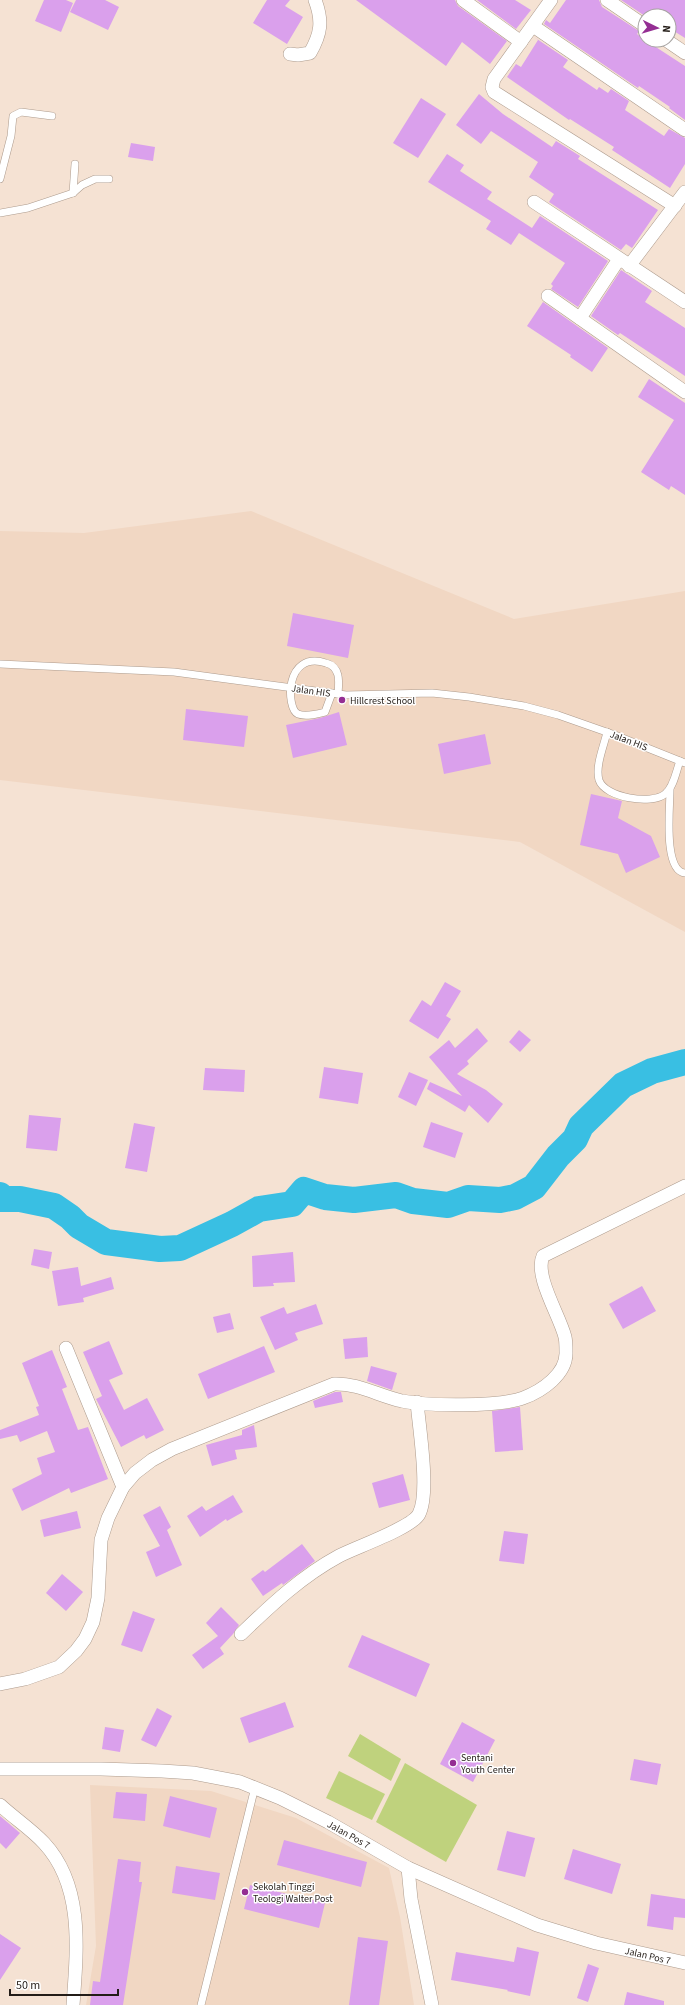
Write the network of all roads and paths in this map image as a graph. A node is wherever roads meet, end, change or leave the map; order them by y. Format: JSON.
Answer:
{"nodes":[{"id":1,"x":315,"y":0,"type":"edge"},
{"id":2,"x":463,"y":0,"type":"edge"},
{"id":3,"x":551,"y":0,"type":"edge"},
{"id":4,"x":607,"y":0,"type":"edge"},
{"id":5,"x":637,"y":21,"type":"edge"},
{"id":6,"x":533,"y":26,"type":"junction"},
{"id":7,"x":521,"y":42,"type":"junction"},
{"id":8,"x":290,"y":54,"type":"dead end"},
{"id":9,"x":52,"y":116,"type":"dead end"},
{"id":10,"x":685,"y":130,"type":"edge"},
{"id":11,"x":75,"y":164,"type":"dead end"},
{"id":12,"x":0,"y":179,"type":"edge"},
{"id":13,"x":109,"y":180,"type":"dead end"},
{"id":14,"x":685,"y":192,"type":"edge"},
{"id":15,"x":73,"y":193,"type":"junction"},
{"id":16,"x":534,"y":202,"type":"dead end"},
{"id":17,"x":675,"y":206,"type":"junction"},
{"id":18,"x":0,"y":212,"type":"edge"},
{"id":19,"x":624,"y":263,"type":"junction"},
{"id":20,"x":548,"y":296,"type":"dead end"},
{"id":21,"x":685,"y":302,"type":"edge"},
{"id":22,"x":580,"y":318,"type":"junction"},
{"id":23,"x":685,"y":392,"type":"edge"},
{"id":24,"x":0,"y":664,"type":"edge"},
{"id":25,"x":290,"y":687,"type":"junction"},
{"id":26,"x":335,"y":694,"type":"junction"},
{"id":27,"x":607,"y":732,"type":"junction"},
{"id":28,"x":682,"y":762,"type":"edge"},
{"id":29,"x":670,"y":790,"type":"junction"},
{"id":30,"x":685,"y":873,"type":"edge"},
{"id":31,"x":685,"y":1186,"type":"edge"},
{"id":32,"x":66,"y":1348,"type":"dead end"},
{"id":33,"x":417,"y":1402,"type":"junction"},
{"id":34,"x":123,"y":1487,"type":"junction"},
{"id":35,"x":241,"y":1634,"type":"dead end"},
{"id":36,"x":0,"y":1684,"type":"edge"},
{"id":37,"x":0,"y":1769,"type":"edge"},
{"id":38,"x":255,"y":1787,"type":"junction"},
{"id":39,"x":0,"y":1805,"type":"edge"},
{"id":40,"x":408,"y":1868,"type":"junction"},
{"id":41,"x":685,"y":1963,"type":"edge"},
{"id":42,"x":73,"y":2005,"type":"edge"},
{"id":43,"x":201,"y":2005,"type":"edge"},
{"id":44,"x":432,"y":2005,"type":"edge"}],
"edges":[{"from":1,"to":8,"type":"street"},
{"from":2,"to":7,"type":"street"},
{"from":3,"to":6,"type":"street"},
{"from":4,"to":5,"type":"street"},
{"from":6,"to":7,"type":"street"},
{"from":6,"to":10,"type":"street"},
{"from":7,"to":17,"type":"street"},
{"from":9,"to":12,"type":"lane"},
{"from":11,"to":15,"type":"lane"},
{"from":13,"to":15,"type":"lane"},
{"from":14,"to":17,"type":"street"},
{"from":15,"to":18,"type":"lane"},
{"from":16,"to":19,"type":"street"},
{"from":17,"to":19,"type":"street"},
{"from":19,"to":21,"type":"street"},
{"from":19,"to":22,"type":"street"},
{"from":20,"to":22,"type":"street"},
{"from":22,"to":23,"type":"street"},
{"from":24,"to":25,"type":"lane","name":"Jalan HIS"},
{"from":25,"to":26,"type":"lane","name":"Jalan HIS"},
{"from":25,"to":26,"type":"lane"},
{"from":25,"to":26,"type":"lane"},
{"from":26,"to":27,"type":"lane","name":"Jalan HIS"},
{"from":27,"to":28,"type":"lane","name":"Jalan HIS"},
{"from":27,"to":29,"type":"lane"},
{"from":28,"to":29,"type":"lane"},
{"from":29,"to":30,"type":"lane"},
{"from":31,"to":33,"type":"street"},
{"from":32,"to":34,"type":"street"},
{"from":33,"to":34,"type":"street"},
{"from":33,"to":35,"type":"street"},
{"from":34,"to":36,"type":"street"},
{"from":37,"to":38,"type":"street","name":"Jalan Pos 7"},
{"from":38,"to":40,"type":"street","name":"Jalan Pos 7"},
{"from":38,"to":43,"type":"lane"},
{"from":39,"to":42,"type":"street"},
{"from":40,"to":41,"type":"street","name":"Jalan Pos 7"},
{"from":40,"to":44,"type":"street"}]}
